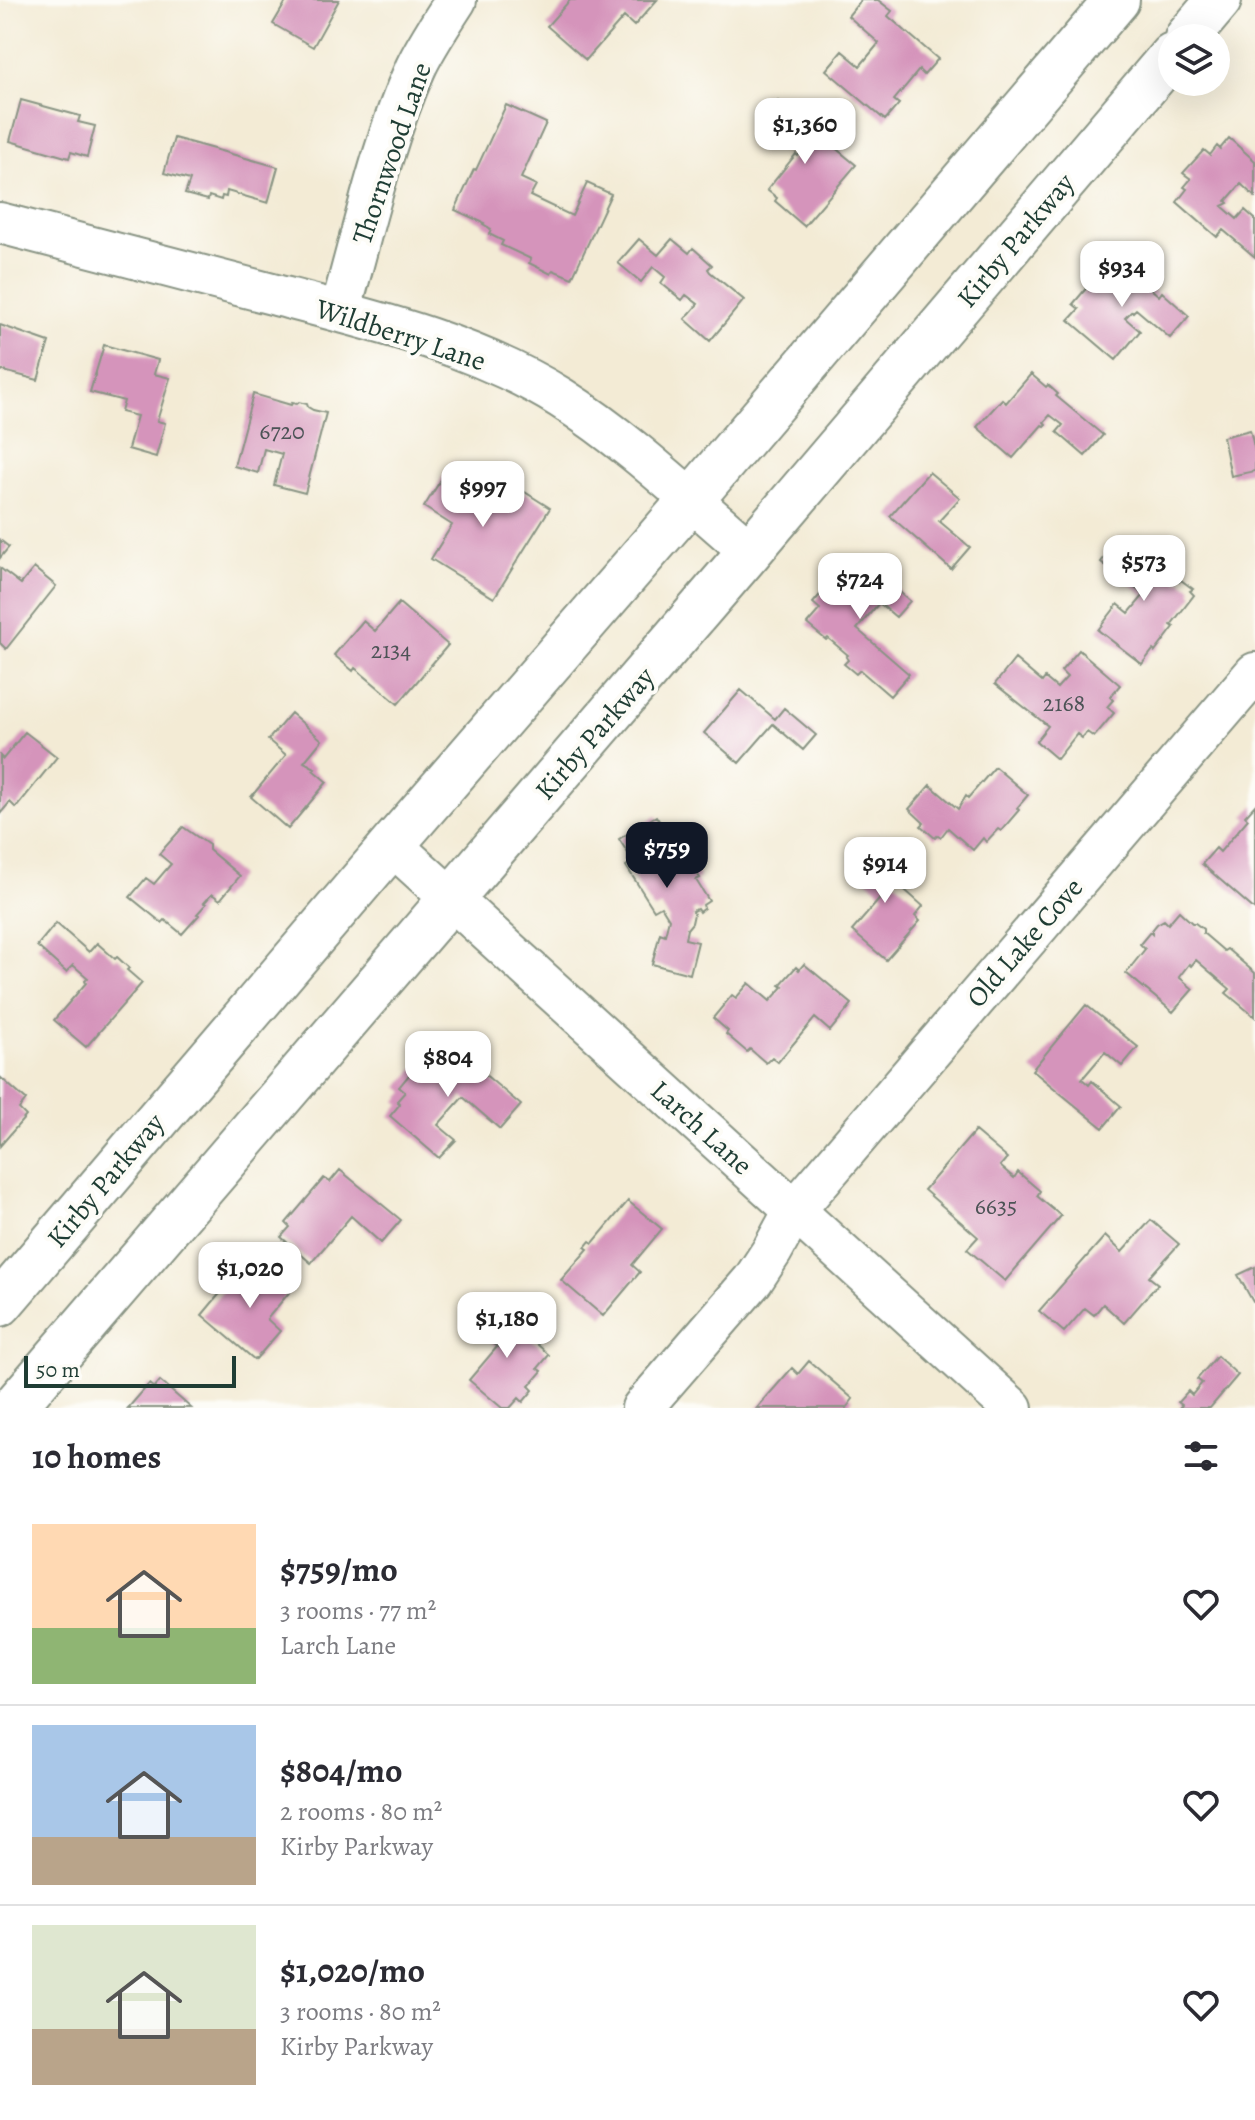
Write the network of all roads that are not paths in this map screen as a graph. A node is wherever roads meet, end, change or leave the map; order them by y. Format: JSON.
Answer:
{"nodes":[{"id":1,"x":456,"y":0,"type":"edge"},
{"id":2,"x":1117,"y":0,"type":"edge"},
{"id":3,"x":1219,"y":0,"type":"edge"},
{"id":4,"x":1199,"y":24,"type":"edge"},
{"id":5,"x":1158,"y":71,"type":"edge"},
{"id":6,"x":0,"y":223,"type":"edge"},
{"id":7,"x":340,"y":312,"type":"junction"},
{"id":8,"x":691,"y":500,"type":"junction"},
{"id":9,"x":750,"y":551,"type":"junction"},
{"id":10,"x":1255,"y":673,"type":"edge"},
{"id":11,"x":392,"y":845,"type":"junction"},
{"id":12,"x":452,"y":899,"type":"junction"},
{"id":13,"x":794,"y":1211,"type":"junction"},
{"id":14,"x":0,"y":1304,"type":"edge"},
{"id":15,"x":13,"y":1408,"type":"edge"},
{"id":16,"x":642,"y":1408,"type":"edge"},
{"id":17,"x":1012,"y":1408,"type":"edge"}],
"edges":[{"from":1,"to":7,"type":"street","name":"Thornwood Lane"},
{"from":2,"to":8,"type":"main road","name":"Kirby Parkway"},
{"from":3,"to":4,"type":"main road"},
{"from":5,"to":9,"type":"main road","name":"Kirby Parkway"},
{"from":6,"to":7,"type":"street","name":"Wildberry Lane"},
{"from":7,"to":8,"type":"street","name":"Wildberry Lane"},
{"from":8,"to":9,"type":"street","name":"Wildberry Lane"},
{"from":8,"to":11,"type":"main road","name":"Kirby Parkway"},
{"from":9,"to":12,"type":"main road","name":"Kirby Parkway"},
{"from":10,"to":13,"type":"street","name":"Old Lake Cove"},
{"from":11,"to":12,"type":"street","name":"Larch Lane"},
{"from":11,"to":14,"type":"main road","name":"Kirby Parkway"},
{"from":12,"to":13,"type":"street","name":"Larch Lane"},
{"from":12,"to":15,"type":"main road","name":"Kirby Parkway"},
{"from":13,"to":16,"type":"street","name":"Old Lake Cove"},
{"from":13,"to":17,"type":"street","name":"Larch Lane"}]}
